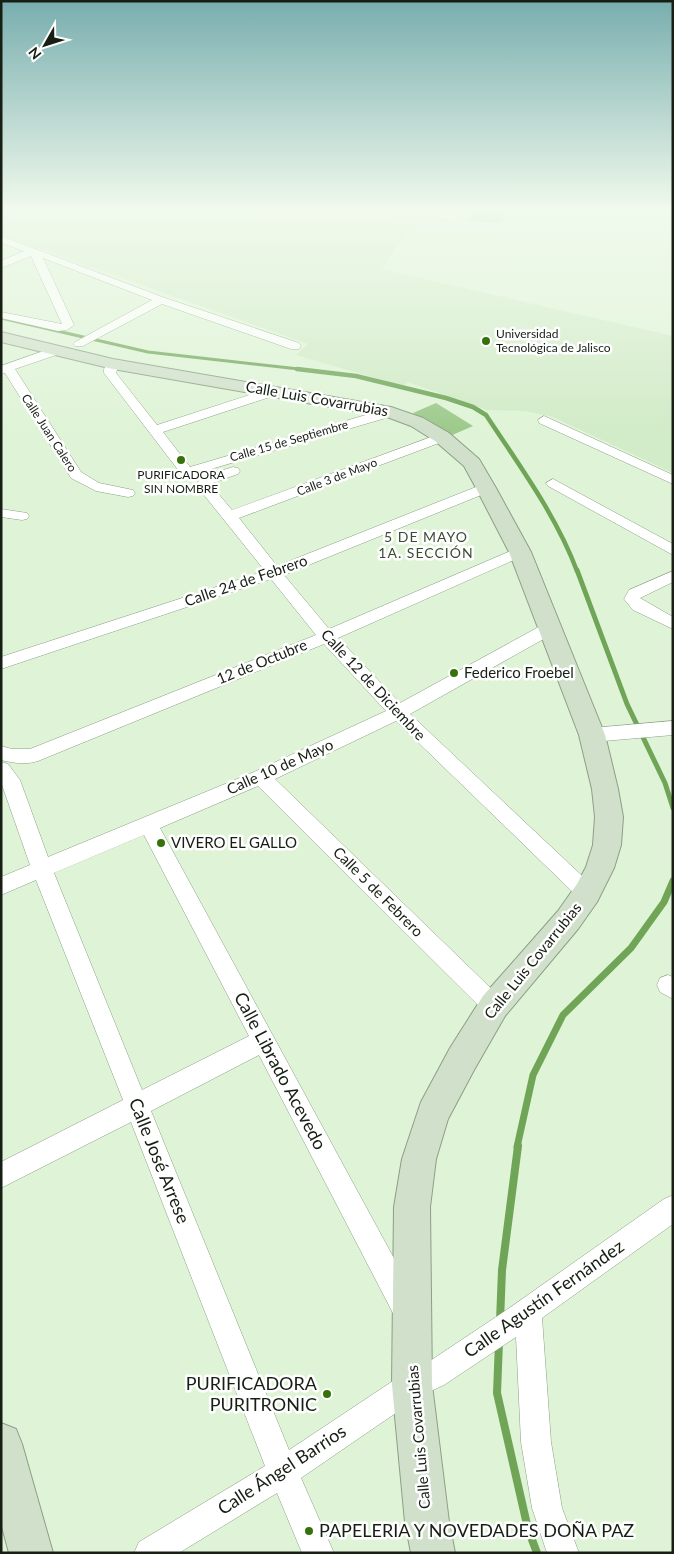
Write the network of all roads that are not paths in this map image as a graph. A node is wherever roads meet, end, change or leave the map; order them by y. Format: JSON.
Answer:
{"nodes":[{"id":1,"x":49,"y":284,"type":"edge"},
{"id":2,"x":118,"y":284,"type":"edge"},
{"id":3,"x":161,"y":300,"type":"junction"},
{"id":4,"x":1,"y":315,"type":"edge"},
{"id":5,"x":67,"y":327,"type":"joint"},
{"id":6,"x":1,"y":328,"type":"edge"},
{"id":7,"x":97,"y":334,"type":"joint"},
{"id":8,"x":1,"y":337,"type":"edge"},
{"id":9,"x":82,"y":342,"type":"junction"},
{"id":10,"x":295,"y":346,"type":"dead end"},
{"id":11,"x":55,"y":351,"type":"junction"},
{"id":12,"x":113,"y":364,"type":"junction"},
{"id":13,"x":5,"y":370,"type":"edge"},
{"id":14,"x":275,"y":391,"type":"junction"},
{"id":15,"x":391,"y":412,"type":"junction"},
{"id":16,"x":544,"y":420,"type":"dead end"},
{"id":17,"x":156,"y":430,"type":"junction"},
{"id":18,"x":442,"y":437,"type":"junction"},
{"id":19,"x":233,"y":471,"type":"dead end"},
{"id":20,"x":187,"y":472,"type":"joint"},
{"id":21,"x":673,"y":480,"type":"edge"},
{"id":22,"x":553,"y":483,"type":"dead end"},
{"id":23,"x":486,"y":488,"type":"junction"},
{"id":24,"x":128,"y":493,"type":"dead end"},
{"id":25,"x":1,"y":513,"type":"edge"},
{"id":26,"x":22,"y":516,"type":"dead end"},
{"id":27,"x":231,"y":516,"type":"junction"},
{"id":28,"x":673,"y":550,"type":"edge"},
{"id":29,"x":520,"y":552,"type":"junction"},
{"id":30,"x":276,"y":573,"type":"junction"},
{"id":31,"x":673,"y":576,"type":"edge"},
{"id":32,"x":673,"y":624,"type":"edge"},
{"id":33,"x":550,"y":628,"type":"junction"},
{"id":34,"x":326,"y":636,"type":"junction"},
{"id":35,"x":1,"y":663,"type":"edge"},
{"id":36,"x":397,"y":713,"type":"junction"},
{"id":37,"x":667,"y":728,"type":"edge"},
{"id":38,"x":602,"y":734,"type":"junction"},
{"id":39,"x":1,"y":753,"type":"edge"},
{"id":40,"x":31,"y":756,"type":"junction"},
{"id":41,"x":6,"y":774,"type":"edge"},
{"id":42,"x":261,"y":777,"type":"junction"},
{"id":43,"x":148,"y":824,"type":"junction"},
{"id":44,"x":42,"y":869,"type":"junction"},
{"id":45,"x":1,"y":886,"type":"edge"},
{"id":46,"x":587,"y":893,"type":"junction"},
{"id":47,"x":494,"y":1006,"type":"junction"},
{"id":48,"x":264,"y":1040,"type":"junction"},
{"id":49,"x":137,"y":1107,"type":"junction"},
{"id":50,"x":1,"y":1176,"type":"edge"},
{"id":51,"x":670,"y":1216,"type":"edge"},
{"id":52,"x":521,"y":1316,"type":"junction"},
{"id":53,"x":412,"y":1319,"type":"junction"},
{"id":54,"x":423,"y":1380,"type":"junction"},
{"id":55,"x":1,"y":1444,"type":"edge"},
{"id":56,"x":282,"y":1472,"type":"junction"},
{"id":57,"x":32,"y":1553,"type":"edge"},
{"id":58,"x":150,"y":1553,"type":"edge"},
{"id":59,"x":318,"y":1553,"type":"edge"},
{"id":60,"x":433,"y":1553,"type":"edge"},
{"id":61,"x":563,"y":1553,"type":"edge"}],
"edges":[{"from":1,"to":5,"type":"street"},
{"from":2,"to":3,"type":"street"},
{"from":3,"to":7,"type":"street"},
{"from":3,"to":10,"type":"street"},
{"from":4,"to":5,"type":"street"},
{"from":6,"to":9,"type":"street","name":"Calle Luis Covarrubias"},
{"from":7,"to":9,"type":"street"},
{"from":8,"to":11,"type":"street","name":"Calle Luis Covarrubias"},
{"from":9,"to":12,"type":"street","name":"Calle Luis Covarrubias"},
{"from":11,"to":12,"type":"street","name":"Calle Luis Covarrubias"},
{"from":11,"to":13,"type":"street"},
{"from":12,"to":14,"type":"street","name":"Calle Luis Covarrubias"},
{"from":12,"to":17,"type":"street"},
{"from":13,"to":24,"type":"street","name":"Calle Juan Calero"},
{"from":14,"to":15,"type":"street","name":"Calle Luis Covarrubias"},
{"from":14,"to":17,"type":"street"},
{"from":15,"to":18,"type":"street","name":"Calle Luis Covarrubias"},
{"from":15,"to":20,"type":"street","name":"Calle 15 de Septiembre"},
{"from":16,"to":21,"type":"street"},
{"from":17,"to":20,"type":"street"},
{"from":18,"to":23,"type":"street","name":"Calle Luis Covarrubias"},
{"from":18,"to":27,"type":"street","name":"Calle 3 de Mayo"},
{"from":19,"to":27,"type":"street","name":"Calle 12 de Diciembre"},
{"from":22,"to":28,"type":"street"},
{"from":23,"to":29,"type":"street","name":"Calle Luis Covarrubias"},
{"from":23,"to":30,"type":"street","name":"Calle 24 de Febrero"},
{"from":25,"to":26,"type":"street"},
{"from":27,"to":30,"type":"street","name":"Calle 12 de Diciembre"},
{"from":29,"to":33,"type":"street","name":"Calle Luis Covarrubias"},
{"from":29,"to":34,"type":"street","name":"12 de Octubre"},
{"from":30,"to":34,"type":"street","name":"Calle 12 de Diciembre"},
{"from":30,"to":35,"type":"street","name":"Calle 24 de Febrero"},
{"from":31,"to":32,"type":"street"},
{"from":33,"to":36,"type":"street","name":"Calle 10 de Mayo"},
{"from":33,"to":38,"type":"street","name":"Calle Luis Covarrubias"},
{"from":34,"to":36,"type":"street","name":"Calle 12 de Diciembre"},
{"from":34,"to":40,"type":"street","name":"12 de Octubre"},
{"from":36,"to":42,"type":"street","name":"Calle 10 de Mayo"},
{"from":36,"to":46,"type":"street","name":"Calle 12 de Diciembre"},
{"from":37,"to":38,"type":"street"},
{"from":38,"to":46,"type":"street","name":"Calle Luis Covarrubias"},
{"from":39,"to":40,"type":"street","name":"12 de Octubre"},
{"from":40,"to":41,"type":"street","name":"12 de Octubre"},
{"from":41,"to":44,"type":"street","name":"Calle José Arrese"},
{"from":42,"to":43,"type":"street","name":"Calle 10 de Mayo"},
{"from":42,"to":47,"type":"street","name":"Calle 5 de Febrero"},
{"from":43,"to":44,"type":"street","name":"Calle 10 de Mayo"},
{"from":43,"to":48,"type":"street","name":"Calle Librado Acevedo"},
{"from":44,"to":45,"type":"street","name":"Calle 10 de Mayo"},
{"from":44,"to":49,"type":"street","name":"Calle José Arrese"},
{"from":46,"to":47,"type":"street","name":"Calle Luis Covarrubias"},
{"from":47,"to":53,"type":"street","name":"Calle Luis Covarrubias"},
{"from":48,"to":49,"type":"street"},
{"from":48,"to":53,"type":"street","name":"Calle Librado Acevedo"},
{"from":49,"to":50,"type":"street"},
{"from":49,"to":56,"type":"street","name":"Calle José Arrese"},
{"from":51,"to":52,"type":"street","name":"Calle Agustín Fernández"},
{"from":52,"to":54,"type":"street","name":"Calle Agustín Fernández"},
{"from":52,"to":61,"type":"street"},
{"from":53,"to":54,"type":"street","name":"Calle Luis Covarrubias"},
{"from":54,"to":56,"type":"street","name":"Calle Ángel Barrios"},
{"from":54,"to":60,"type":"street","name":"Calle Luis Covarrubias"},
{"from":55,"to":57,"type":"street"},
{"from":56,"to":58,"type":"street","name":"Calle Ángel Barrios"},
{"from":56,"to":59,"type":"street","name":"Calle José Arrese"}]}
